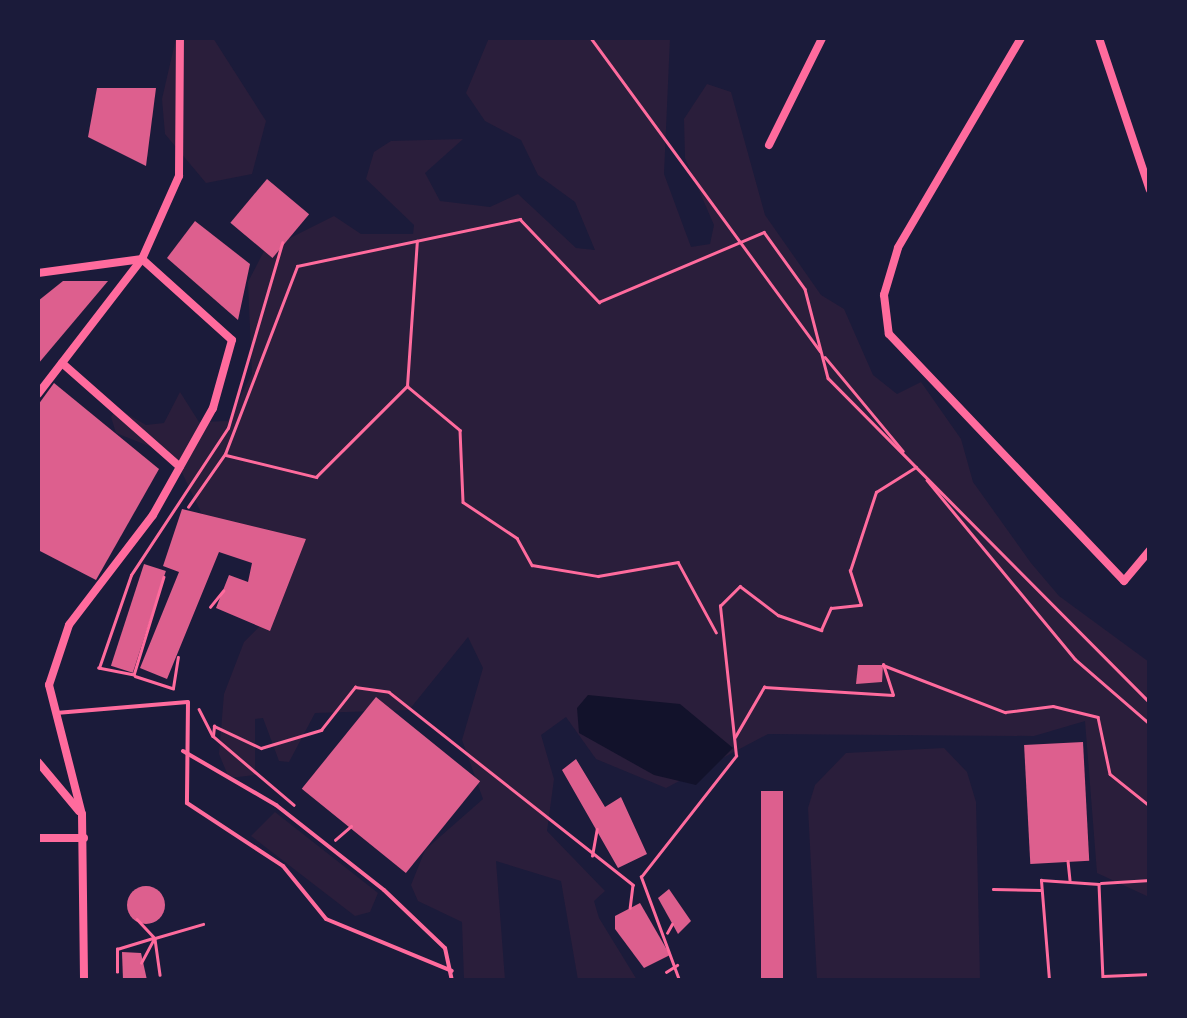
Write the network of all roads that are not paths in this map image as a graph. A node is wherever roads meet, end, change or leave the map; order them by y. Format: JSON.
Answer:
{"nodes":[{"id":1,"x":180,"y":38,"type":"edge"},
{"id":2,"x":822,"y":38,"type":"edge"},
{"id":3,"x":1021,"y":38,"type":"edge"},
{"id":4,"x":1099,"y":38,"type":"edge"},
{"id":5,"x":768,"y":145,"type":"dead end"},
{"id":6,"x":1150,"y":190,"type":"edge"},
{"id":7,"x":142,"y":259,"type":"junction"},
{"id":8,"x":38,"y":274,"type":"edge"},
{"id":9,"x":62,"y":364,"type":"junction"},
{"id":10,"x":38,"y":394,"type":"edge"},
{"id":11,"x":180,"y":467,"type":"junction"},
{"id":12,"x":1150,"y":550,"type":"edge"},
{"id":13,"x":56,"y":713,"type":"junction"},
{"id":14,"x":183,"y":751,"type":"junction"},
{"id":15,"x":38,"y":762,"type":"edge"},
{"id":16,"x":82,"y":814,"type":"junction"},
{"id":17,"x":38,"y":838,"type":"edge"},
{"id":18,"x":84,"y":838,"type":"junction"},
{"id":19,"x":452,"y":970,"type":"junction"},
{"id":20,"x":84,"y":980,"type":"edge"},
{"id":21,"x":452,"y":980,"type":"edge"}],
"edges":[{"from":1,"to":7,"type":"street"},
{"from":2,"to":5,"type":"street"},
{"from":3,"to":12,"type":"street"},
{"from":4,"to":6,"type":"street"},
{"from":7,"to":8,"type":"street"},
{"from":7,"to":9,"type":"street"},
{"from":7,"to":11,"type":"street"},
{"from":9,"to":10,"type":"street"},
{"from":9,"to":11,"type":"street"},
{"from":11,"to":13,"type":"street"},
{"from":13,"to":14,"type":"lane"},
{"from":13,"to":16,"type":"street"},
{"from":14,"to":19,"type":"lane"},
{"from":14,"to":19,"type":"lane"},
{"from":15,"to":16,"type":"street"},
{"from":16,"to":18,"type":"street"},
{"from":17,"to":18,"type":"street"},
{"from":18,"to":20,"type":"street"},
{"from":19,"to":21,"type":"lane"}]}
